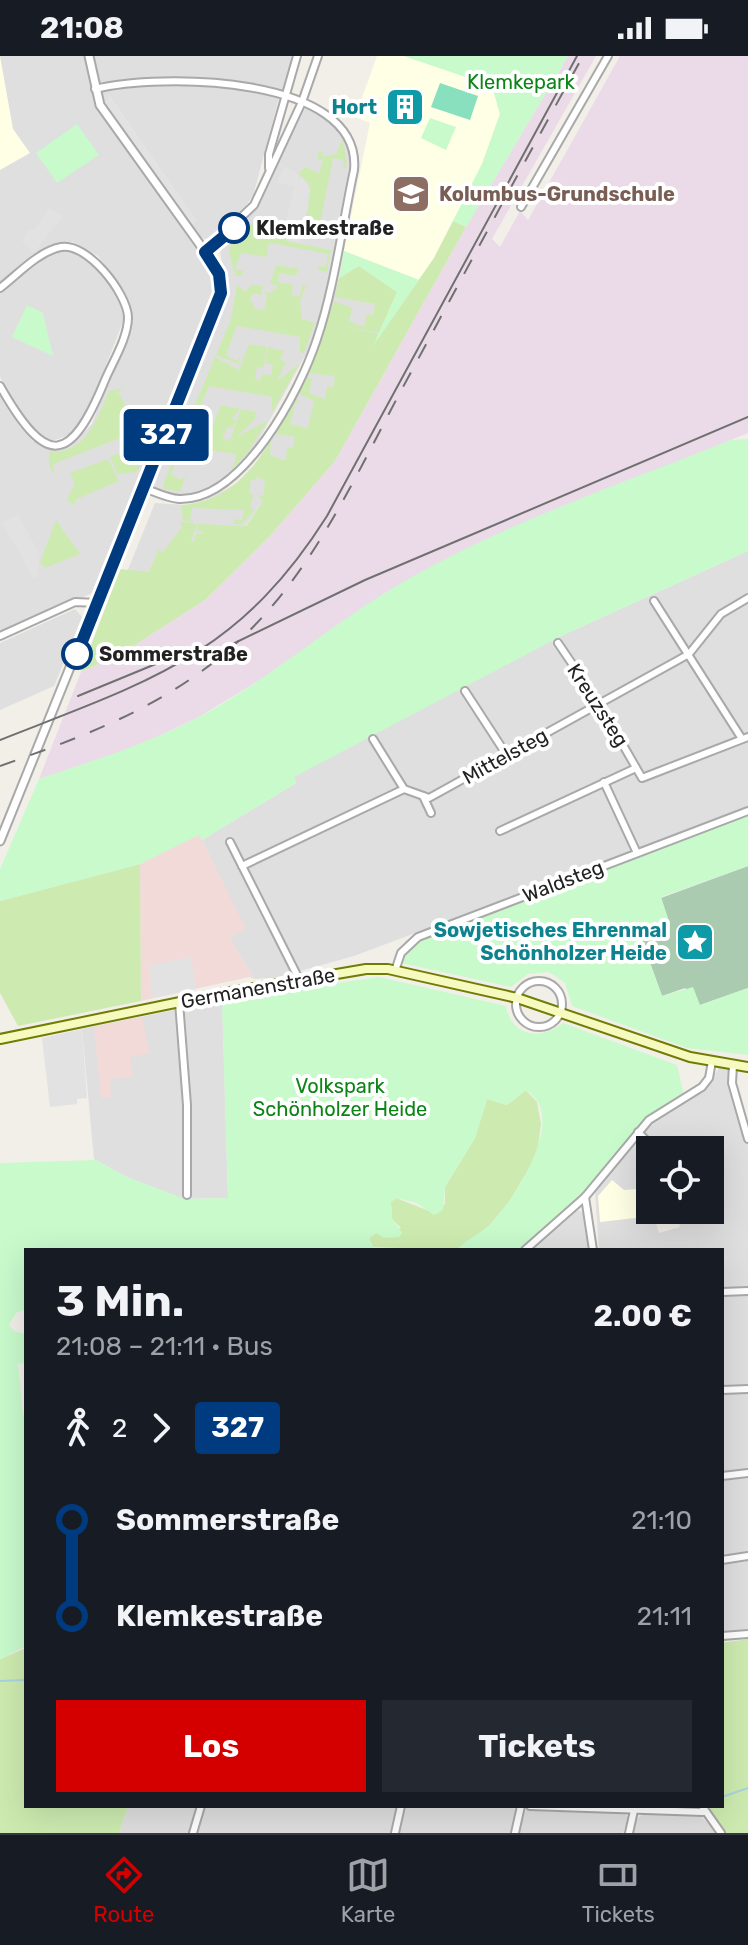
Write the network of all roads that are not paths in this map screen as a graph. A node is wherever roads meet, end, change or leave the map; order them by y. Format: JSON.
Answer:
{"nodes":[{"id":1,"x":89,"y":56,"type":"edge"},
{"id":2,"x":297,"y":56,"type":"edge"},
{"id":3,"x":318,"y":56,"type":"edge"},
{"id":4,"x":608,"y":56,"type":"edge"},
{"id":5,"x":94,"y":90,"type":"junction"},
{"id":6,"x":285,"y":96,"type":"junction"},
{"id":7,"x":302,"y":102,"type":"junction"},
{"id":8,"x":269,"y":170,"type":"junction"},
{"id":9,"x":521,"y":207,"type":"dead end"},
{"id":10,"x":205,"y":252,"type":"junction"},
{"id":11,"x":0,"y":288,"type":"edge"},
{"id":12,"x":0,"y":386,"type":"edge"},
{"id":13,"x":144,"y":488,"type":"junction"},
{"id":14,"x":748,"y":598,"type":"edge"},
{"id":15,"x":654,"y":601,"type":"dead end"},
{"id":16,"x":97,"y":603,"type":"junction"},
{"id":17,"x":0,"y":636,"type":"edge"},
{"id":18,"x":558,"y":643,"type":"dead end"},
{"id":19,"x":689,"y":654,"type":"junction"},
{"id":20,"x":465,"y":691,"type":"dead end"},
{"id":21,"x":600,"y":705,"type":"junction"},
{"id":22,"x":745,"y":738,"type":"edge"},
{"id":23,"x":373,"y":739,"type":"dead end"},
{"id":24,"x":506,"y":754,"type":"junction"},
{"id":25,"x":636,"y":768,"type":"junction"},
{"id":26,"x":604,"y":782,"type":"junction"},
{"id":27,"x":404,"y":789,"type":"junction"},
{"id":28,"x":423,"y":796,"type":"junction"},
{"id":29,"x":748,"y":811,"type":"edge"},
{"id":30,"x":431,"y":813,"type":"dead end"},
{"id":31,"x":500,"y":831,"type":"dead end"},
{"id":32,"x":0,"y":841,"type":"edge"},
{"id":33,"x":230,"y":842,"type":"dead end"},
{"id":34,"x":637,"y":853,"type":"junction"},
{"id":35,"x":242,"y":866,"type":"junction"},
{"id":36,"x":395,"y":971,"type":"junction"},
{"id":37,"x":299,"y":979,"type":"junction"},
{"id":38,"x":517,"y":998,"type":"junction"},
{"id":39,"x":179,"y":1002,"type":"junction"},
{"id":40,"x":560,"y":1011,"type":"junction"},
{"id":41,"x":0,"y":1039,"type":"edge"},
{"id":42,"x":712,"y":1061,"type":"junction"},
{"id":43,"x":733,"y":1065,"type":"junction"},
{"id":44,"x":748,"y":1067,"type":"edge"},
{"id":45,"x":638,"y":1132,"type":"junction"},
{"id":46,"x":642,"y":1136,"type":"edge"},
{"id":47,"x":748,"y":1139,"type":"edge"},
{"id":48,"x":187,"y":1195,"type":"dead end"},
{"id":49,"x":585,"y":1197,"type":"junction"},
{"id":50,"x":527,"y":1248,"type":"edge"},
{"id":51,"x":593,"y":1248,"type":"edge"},
{"id":52,"x":748,"y":1291,"type":"edge"},
{"id":53,"x":724,"y":1292,"type":"edge"},
{"id":54,"x":748,"y":1389,"type":"edge"},
{"id":55,"x":724,"y":1390,"type":"edge"},
{"id":56,"x":748,"y":1473,"type":"edge"},
{"id":57,"x":724,"y":1476,"type":"edge"},
{"id":58,"x":748,"y":1556,"type":"edge"},
{"id":59,"x":724,"y":1560,"type":"edge"},
{"id":60,"x":748,"y":1634,"type":"edge"},
{"id":61,"x":724,"y":1636,"type":"edge"},
{"id":62,"x":200,"y":1808,"type":"edge"},
{"id":63,"x":401,"y":1808,"type":"edge"},
{"id":64,"x":521,"y":1808,"type":"edge"},
{"id":65,"x":599,"y":1808,"type":"edge"},
{"id":66,"x":634,"y":1809,"type":"edge"},
{"id":67,"x":703,"y":1809,"type":"edge"},
{"id":68,"x":193,"y":1833,"type":"edge"},
{"id":69,"x":395,"y":1833,"type":"edge"},
{"id":70,"x":515,"y":1833,"type":"edge"},
{"id":71,"x":629,"y":1833,"type":"edge"},
{"id":72,"x":721,"y":1833,"type":"edge"}],
"edges":[{"from":1,"to":5,"type":"street"},
{"from":2,"to":6,"type":"street"},
{"from":3,"to":7,"type":"street"},
{"from":4,"to":9,"type":"street"},
{"from":5,"to":6,"type":"street"},
{"from":5,"to":10,"type":"street"},
{"from":6,"to":7,"type":"street"},
{"from":6,"to":8,"type":"street"},
{"from":7,"to":8,"type":"street"},
{"from":7,"to":13,"type":"street"},
{"from":8,"to":10,"type":"street"},
{"from":10,"to":13,"type":"street"},
{"from":11,"to":12,"type":"street"},
{"from":13,"to":16,"type":"street"},
{"from":14,"to":19,"type":"street","name":"Mittelsteg"},
{"from":15,"to":19,"type":"street"},
{"from":16,"to":17,"type":"street"},
{"from":16,"to":32,"type":"street"},
{"from":18,"to":21,"type":"street","name":"Kreuzsteg"},
{"from":19,"to":21,"type":"street","name":"Mittelsteg"},
{"from":19,"to":22,"type":"street"},
{"from":20,"to":24,"type":"street"},
{"from":21,"to":24,"type":"street","name":"Mittelsteg"},
{"from":21,"to":25,"type":"street","name":"Kreuzsteg"},
{"from":22,"to":25,"type":"street"},
{"from":23,"to":27,"type":"street"},
{"from":24,"to":28,"type":"street","name":"Mittelsteg"},
{"from":25,"to":26,"type":"street"},
{"from":26,"to":31,"type":"street"},
{"from":26,"to":34,"type":"street"},
{"from":27,"to":28,"type":"street"},
{"from":27,"to":35,"type":"street"},
{"from":28,"to":30,"type":"street"},
{"from":29,"to":34,"type":"street","name":"Waldsteg"},
{"from":33,"to":35,"type":"street"},
{"from":34,"to":36,"type":"street","name":"Waldsteg"},
{"from":35,"to":37,"type":"street"},
{"from":36,"to":37,"type":"main road","name":"Germanenstraße"},
{"from":36,"to":38,"type":"main road","name":"Germanenstraße"},
{"from":37,"to":39,"type":"main road","name":"Germanenstraße"},
{"from":38,"to":40,"type":"main road","name":"Germanenstraße"},
{"from":38,"to":40,"type":"street"},
{"from":38,"to":40,"type":"street"},
{"from":39,"to":41,"type":"main road","name":"Germanenstraße"},
{"from":39,"to":48,"type":"street"},
{"from":40,"to":42,"type":"main road","name":"Germanenstraße"},
{"from":42,"to":43,"type":"main road","name":"Germanenstraße"},
{"from":42,"to":45,"type":"street"},
{"from":43,"to":44,"type":"main road","name":"Germanenstraße"},
{"from":43,"to":47,"type":"street"},
{"from":45,"to":46,"type":"street"},
{"from":45,"to":49,"type":"street"},
{"from":49,"to":50,"type":"street"},
{"from":49,"to":51,"type":"street"},
{"from":52,"to":53,"type":"street"},
{"from":54,"to":55,"type":"street"},
{"from":56,"to":57,"type":"street"},
{"from":58,"to":59,"type":"street"},
{"from":60,"to":61,"type":"street"},
{"from":62,"to":68,"type":"street"},
{"from":63,"to":69,"type":"street"},
{"from":64,"to":70,"type":"street"},
{"from":65,"to":66,"type":"street"},
{"from":66,"to":67,"type":"street"},
{"from":66,"to":71,"type":"street"},
{"from":67,"to":72,"type":"street"}]}
